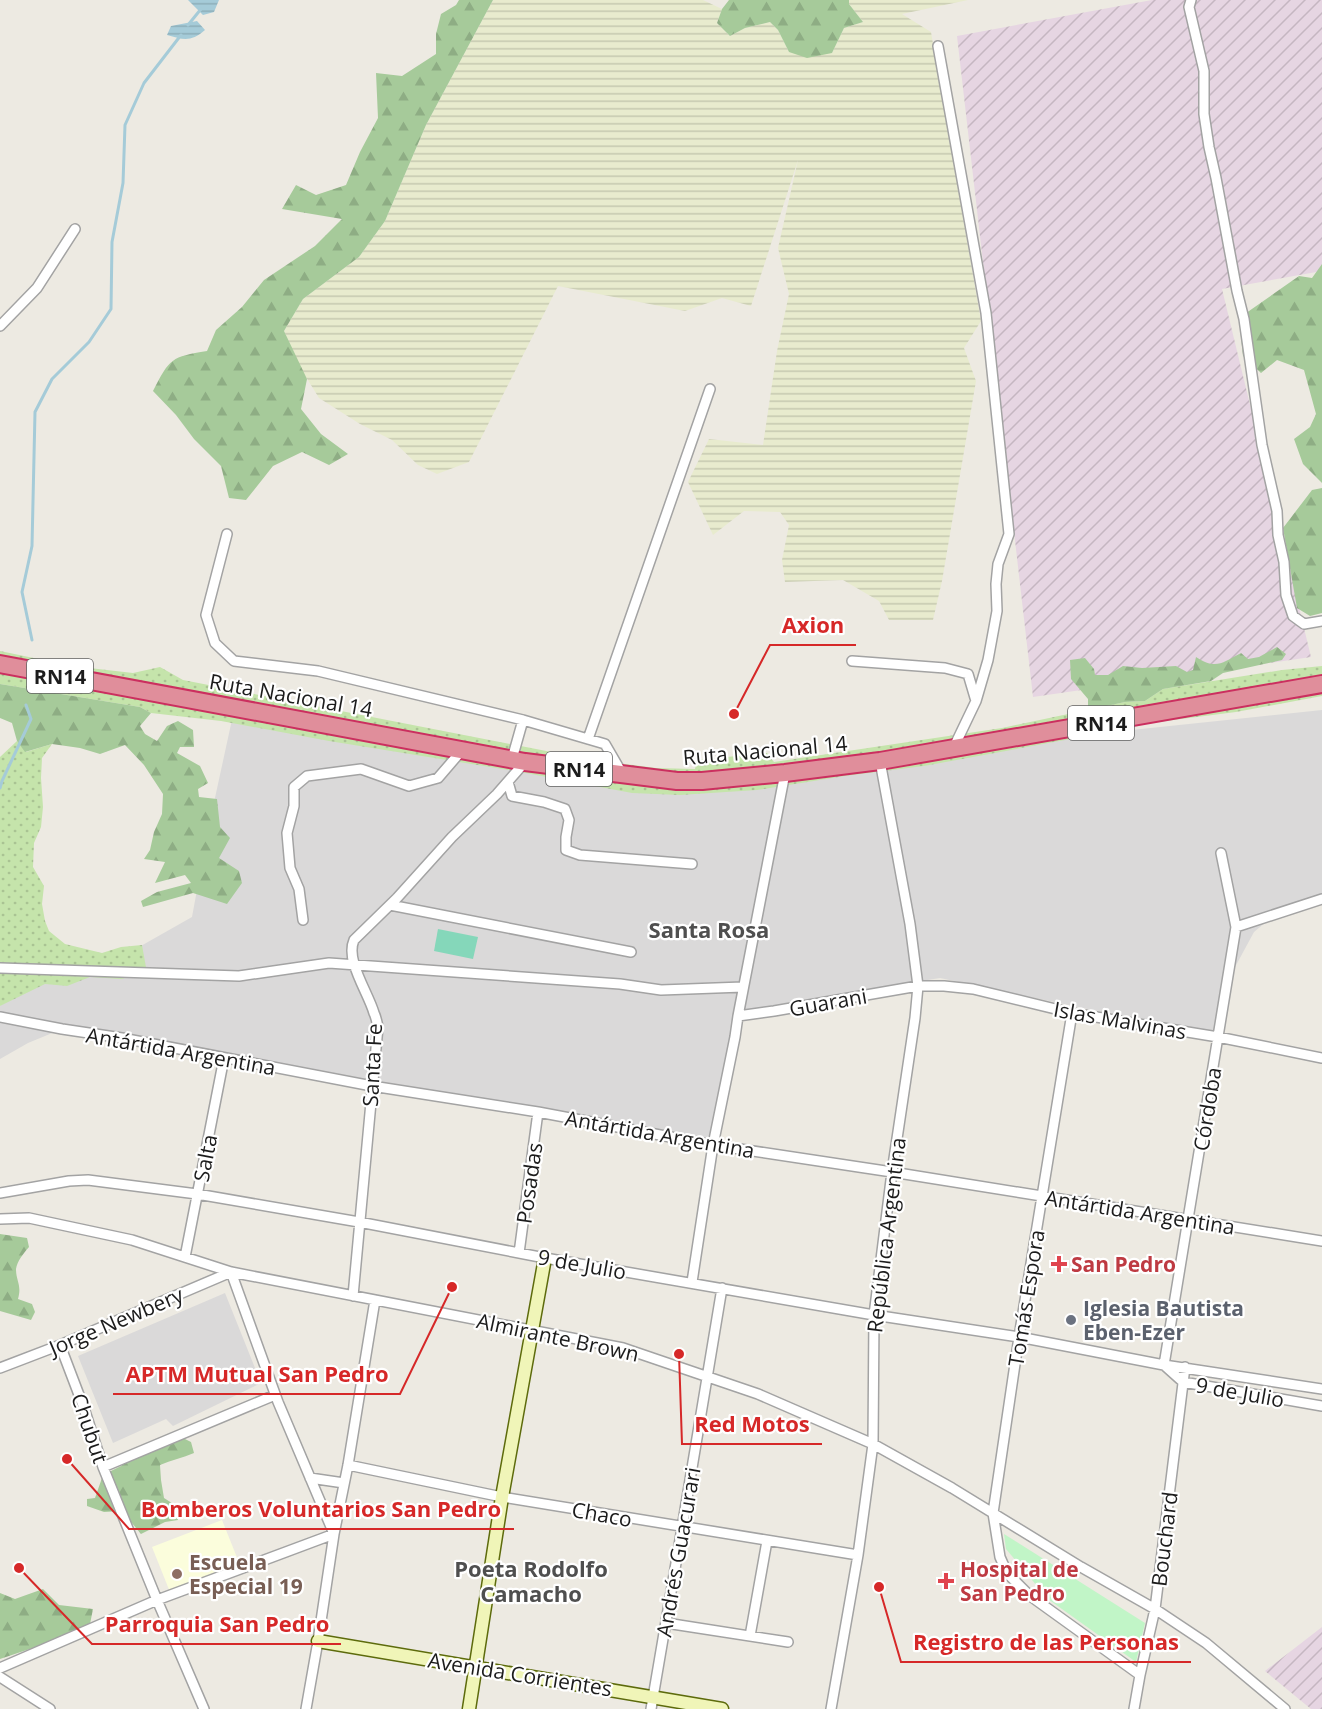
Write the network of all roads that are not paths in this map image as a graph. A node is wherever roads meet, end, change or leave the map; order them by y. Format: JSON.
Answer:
{"nodes":[{"id":1,"x":1191,"y":0,"type":"edge"},
{"id":2,"x":938,"y":46,"type":"dead end"},
{"id":3,"x":75,"y":229,"type":"dead end"},
{"id":4,"x":0,"y":326,"type":"edge"},
{"id":5,"x":710,"y":389,"type":"dead end"},
{"id":6,"x":227,"y":534,"type":"dead end"},
{"id":7,"x":1322,"y":621,"type":"edge"},
{"id":8,"x":852,"y":661,"type":"dead end"},
{"id":9,"x":0,"y":664,"type":"edge"},
{"id":10,"x":1322,"y":684,"type":"edge"},
{"id":11,"x":976,"y":701,"type":"junction"},
{"id":12,"x":523,"y":720,"type":"junction"},
{"id":13,"x":588,"y":739,"type":"junction"},
{"id":14,"x":463,"y":749,"type":"junction"},
{"id":15,"x":952,"y":749,"type":"junction"},
{"id":16,"x":518,"y":760,"type":"junction"},
{"id":17,"x":880,"y":761,"type":"junction"},
{"id":18,"x":785,"y":773,"type":"junction"},
{"id":19,"x":623,"y":775,"type":"junction"},
{"id":20,"x":508,"y":782,"type":"junction"},
{"id":21,"x":1221,"y":854,"type":"dead end"},
{"id":22,"x":692,"y":864,"type":"dead end"},
{"id":23,"x":1322,"y":899,"type":"edge"},
{"id":24,"x":390,"y":905,"type":"junction"},
{"id":25,"x":303,"y":920,"type":"dead end"},
{"id":26,"x":1236,"y":927,"type":"junction"},
{"id":27,"x":631,"y":952,"type":"dead end"},
{"id":28,"x":355,"y":966,"type":"junction"},
{"id":29,"x":0,"y":968,"type":"edge"},
{"id":30,"x":918,"y":986,"type":"junction"},
{"id":31,"x":743,"y":987,"type":"junction"},
{"id":32,"x":1072,"y":1013,"type":"junction"},
{"id":33,"x":738,"y":1016,"type":"junction"},
{"id":34,"x":0,"y":1017,"type":"edge"},
{"id":35,"x":1218,"y":1037,"type":"junction"},
{"id":36,"x":224,"y":1058,"type":"junction"},
{"id":37,"x":1322,"y":1058,"type":"edge"},
{"id":38,"x":372,"y":1086,"type":"junction"},
{"id":39,"x":538,"y":1112,"type":"junction"},
{"id":40,"x":713,"y":1145,"type":"junction"},
{"id":41,"x":892,"y":1172,"type":"junction"},
{"id":42,"x":0,"y":1193,"type":"edge"},
{"id":43,"x":197,"y":1194,"type":"junction"},
{"id":44,"x":1042,"y":1196,"type":"junction"},
{"id":45,"x":0,"y":1219,"type":"edge"},
{"id":46,"x":1188,"y":1220,"type":"junction"},
{"id":47,"x":359,"y":1222,"type":"junction"},
{"id":48,"x":1322,"y":1240,"type":"edge"},
{"id":49,"x":519,"y":1253,"type":"junction"},
{"id":50,"x":184,"y":1257,"type":"junction"},
{"id":51,"x":545,"y":1258,"type":"junction"},
{"id":52,"x":231,"y":1272,"type":"junction"},
{"id":53,"x":692,"y":1282,"type":"junction"},
{"id":54,"x":722,"y":1288,"type":"junction"},
{"id":55,"x":353,"y":1296,"type":"junction"},
{"id":56,"x":375,"y":1300,"type":"junction"},
{"id":57,"x":874,"y":1315,"type":"junction"},
{"id":58,"x":532,"y":1330,"type":"junction"},
{"id":59,"x":1019,"y":1337,"type":"junction"},
{"id":60,"x":60,"y":1345,"type":"junction"},
{"id":61,"x":1164,"y":1365,"type":"junction"},
{"id":62,"x":1185,"y":1367,"type":"junction"},
{"id":63,"x":0,"y":1368,"type":"edge"},
{"id":64,"x":707,"y":1376,"type":"junction"},
{"id":65,"x":1183,"y":1382,"type":"junction"},
{"id":66,"x":1322,"y":1389,"type":"edge"},
{"id":67,"x":275,"y":1395,"type":"junction"},
{"id":68,"x":1322,"y":1406,"type":"edge"},
{"id":69,"x":873,"y":1444,"type":"junction"},
{"id":70,"x":348,"y":1465,"type":"junction"},
{"id":71,"x":104,"y":1467,"type":"junction"},
{"id":72,"x":310,"y":1478,"type":"junction"},
{"id":73,"x":344,"y":1483,"type":"junction"},
{"id":74,"x":502,"y":1497,"type":"junction"},
{"id":75,"x":993,"y":1513,"type":"junction"},
{"id":76,"x":682,"y":1528,"type":"junction"},
{"id":77,"x":334,"y":1534,"type":"junction"},
{"id":78,"x":767,"y":1541,"type":"junction"},
{"id":79,"x":858,"y":1555,"type":"junction"},
{"id":80,"x":157,"y":1600,"type":"junction"},
{"id":81,"x":1155,"y":1609,"type":"junction"},
{"id":82,"x":666,"y":1623,"type":"junction"},
{"id":83,"x":750,"y":1636,"type":"junction"},
{"id":84,"x":318,"y":1641,"type":"junction"},
{"id":85,"x":788,"y":1642,"type":"dead end"},
{"id":86,"x":475,"y":1667,"type":"junction"},
{"id":87,"x":0,"y":1668,"type":"edge"},
{"id":88,"x":1140,"y":1675,"type":"junction"},
{"id":89,"x":0,"y":1677,"type":"edge"},
{"id":90,"x":652,"y":1702,"type":"edge"},
{"id":91,"x":50,"y":1709,"type":"edge"},
{"id":92,"x":204,"y":1709,"type":"edge"},
{"id":93,"x":306,"y":1709,"type":"edge"},
{"id":94,"x":469,"y":1709,"type":"edge"},
{"id":95,"x":722,"y":1709,"type":"edge"},
{"id":96,"x":831,"y":1709,"type":"edge"},
{"id":97,"x":1134,"y":1709,"type":"edge"},
{"id":98,"x":1285,"y":1709,"type":"edge"}],
"edges":[{"from":1,"to":7,"type":"street"},
{"from":2,"to":11,"type":"street"},
{"from":3,"to":4,"type":"street"},
{"from":5,"to":13,"type":"street"},
{"from":6,"to":12,"type":"street"},
{"from":8,"to":11,"type":"street"},
{"from":9,"to":14,"type":"highway","name":"Ruta Nacional 14","number":"RN14"},
{"from":10,"to":15,"type":"highway","name":"Ruta Nacional 14","number":"RN14"},
{"from":11,"to":15,"type":"street"},
{"from":12,"to":13,"type":"street"},
{"from":12,"to":16,"type":"street"},
{"from":13,"to":19,"type":"street"},
{"from":14,"to":16,"type":"highway","name":"Ruta Nacional 14","number":"RN14"},
{"from":14,"to":25,"type":"street"},
{"from":15,"to":17,"type":"highway","name":"Ruta Nacional 14","number":"RN14"},
{"from":16,"to":19,"type":"highway","name":"Ruta Nacional 14","number":"RN14"},
{"from":16,"to":20,"type":"street","name":"Santa Fe"},
{"from":17,"to":18,"type":"highway","name":"Ruta Nacional 14","number":"RN14"},
{"from":17,"to":30,"type":"street","name":"República Argentina"},
{"from":18,"to":19,"type":"highway","name":"Ruta Nacional 14","number":"RN14"},
{"from":18,"to":31,"type":"street"},
{"from":20,"to":22,"type":"street"},
{"from":20,"to":24,"type":"street","name":"Santa Fe"},
{"from":21,"to":26,"type":"street","name":"Córdoba"},
{"from":23,"to":26,"type":"street"},
{"from":24,"to":27,"type":"street"},
{"from":24,"to":28,"type":"street","name":"Santa Fe"},
{"from":26,"to":35,"type":"street","name":"Córdoba"},
{"from":28,"to":29,"type":"street"},
{"from":28,"to":31,"type":"street"},
{"from":28,"to":38,"type":"street","name":"Santa Fe"},
{"from":30,"to":32,"type":"street","name":"Islas Malvinas"},
{"from":30,"to":33,"type":"street","name":"Guarani"},
{"from":30,"to":41,"type":"street","name":"República Argentina"},
{"from":31,"to":33,"type":"street"},
{"from":32,"to":35,"type":"street","name":"Islas Malvinas"},
{"from":32,"to":44,"type":"street","name":"Tomás Espora"},
{"from":33,"to":40,"type":"street"},
{"from":34,"to":36,"type":"street","name":"Antártida Argentina"},
{"from":35,"to":37,"type":"street","name":"Islas Malvinas"},
{"from":35,"to":46,"type":"street","name":"Córdoba"},
{"from":36,"to":38,"type":"street","name":"Antártida Argentina"},
{"from":36,"to":43,"type":"street","name":"Salta"},
{"from":38,"to":39,"type":"street","name":"Antártida Argentina"},
{"from":38,"to":47,"type":"street","name":"Santa Fe"},
{"from":39,"to":40,"type":"street","name":"Antártida Argentina"},
{"from":39,"to":49,"type":"street","name":"Posadas"},
{"from":40,"to":41,"type":"street","name":"Antártida Argentina"},
{"from":40,"to":53,"type":"street"},
{"from":41,"to":44,"type":"street","name":"Antártida Argentina"},
{"from":41,"to":57,"type":"street","name":"República Argentina"},
{"from":42,"to":43,"type":"street","name":"9 de Julio"},
{"from":43,"to":47,"type":"street","name":"9 de Julio"},
{"from":43,"to":50,"type":"street","name":"Salta"},
{"from":44,"to":46,"type":"street","name":"Antártida Argentina"},
{"from":44,"to":59,"type":"street","name":"Tomás Espora"},
{"from":45,"to":50,"type":"street","name":"Almirante Brown"},
{"from":46,"to":48,"type":"street","name":"Antártida Argentina"},
{"from":46,"to":61,"type":"street","name":"Córdoba"},
{"from":47,"to":49,"type":"street","name":"9 de Julio"},
{"from":47,"to":55,"type":"street","name":"Santa Fe"},
{"from":49,"to":51,"type":"street","name":"9 de Julio"},
{"from":50,"to":52,"type":"street","name":"Almirante Brown"},
{"from":51,"to":53,"type":"street","name":"9 de Julio"},
{"from":51,"to":58,"type":"main road"},
{"from":52,"to":55,"type":"street","name":"Almirante Brown"},
{"from":52,"to":60,"type":"street","name":"Jorge Newbery"},
{"from":52,"to":67,"type":"street"},
{"from":53,"to":54,"type":"street","name":"9 de Julio"},
{"from":54,"to":57,"type":"street","name":"9 de Julio"},
{"from":54,"to":64,"type":"street","name":"Andrés Guacurari"},
{"from":55,"to":56,"type":"street","name":"Almirante Brown"},
{"from":56,"to":58,"type":"street","name":"Almirante Brown"},
{"from":56,"to":70,"type":"street"},
{"from":57,"to":59,"type":"street","name":"9 de Julio"},
{"from":57,"to":69,"type":"street","name":"República Argentina"},
{"from":58,"to":64,"type":"street","name":"Almirante Brown"},
{"from":58,"to":74,"type":"main road"},
{"from":59,"to":61,"type":"street","name":"9 de Julio"},
{"from":59,"to":75,"type":"street","name":"Tomás Espora"},
{"from":60,"to":63,"type":"street","name":"Jorge Newbery"},
{"from":60,"to":71,"type":"street","name":"Chubut"},
{"from":61,"to":62,"type":"street","name":"9 de Julio"},
{"from":61,"to":65,"type":"street","name":"9 de Julio"},
{"from":62,"to":65,"type":"street","name":"Bouchard"},
{"from":62,"to":66,"type":"street","name":"9 de Julio"},
{"from":64,"to":69,"type":"street","name":"Almirante Brown"},
{"from":64,"to":76,"type":"street","name":"Andrés Guacurari"},
{"from":65,"to":68,"type":"street","name":"9 de Julio"},
{"from":65,"to":81,"type":"street","name":"Bouchard"},
{"from":67,"to":71,"type":"street"},
{"from":67,"to":72,"type":"street"},
{"from":69,"to":75,"type":"street","name":"Almirante Brown"},
{"from":69,"to":79,"type":"street","name":"República Argentina"},
{"from":70,"to":73,"type":"street"},
{"from":70,"to":74,"type":"street","name":"Chaco"},
{"from":71,"to":80,"type":"street","name":"Chubut"},
{"from":72,"to":73,"type":"street"},
{"from":72,"to":77,"type":"street"},
{"from":73,"to":77,"type":"street"},
{"from":74,"to":76,"type":"street","name":"Chaco"},
{"from":74,"to":86,"type":"main road"},
{"from":75,"to":81,"type":"street","name":"Almirante Brown"},
{"from":75,"to":88,"type":"street","name":"Tomás Espora"},
{"from":76,"to":78,"type":"street","name":"Chaco"},
{"from":76,"to":82,"type":"street","name":"Andrés Guacurari"},
{"from":77,"to":80,"type":"street"},
{"from":77,"to":84,"type":"street"},
{"from":78,"to":79,"type":"street","name":"Chaco"},
{"from":78,"to":83,"type":"street"},
{"from":79,"to":96,"type":"street","name":"República Argentina"},
{"from":80,"to":87,"type":"street"},
{"from":80,"to":92,"type":"street","name":"Chubut"},
{"from":81,"to":88,"type":"street","name":"Bouchard"},
{"from":81,"to":98,"type":"street","name":"Almirante Brown"},
{"from":82,"to":83,"type":"street"},
{"from":82,"to":90,"type":"street","name":"Andrés Guacurari"},
{"from":83,"to":85,"type":"street"},
{"from":84,"to":86,"type":"main road","name":"Avenida Corrientes"},
{"from":84,"to":93,"type":"street"},
{"from":86,"to":90,"type":"main road","name":"Avenida Corrientes"},
{"from":86,"to":94,"type":"main road"},
{"from":88,"to":97,"type":"street","name":"Bouchard"},
{"from":89,"to":91,"type":"street"},
{"from":90,"to":95,"type":"main road","name":"Avenida Corrientes"}]}
